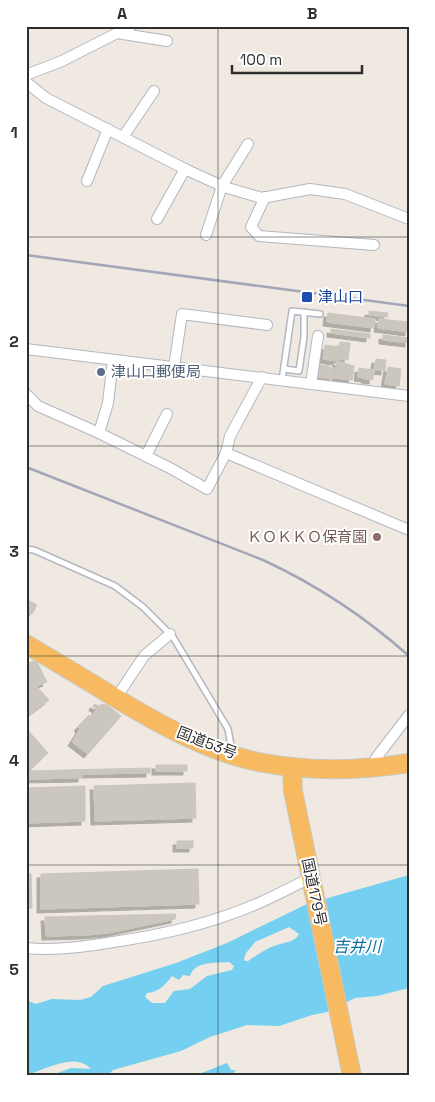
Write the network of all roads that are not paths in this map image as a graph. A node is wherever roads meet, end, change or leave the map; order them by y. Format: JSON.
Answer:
{"nodes":[{"id":1,"x":131,"y":26,"type":"edge"},
{"id":2,"x":117,"y":33,"type":"junction"},
{"id":3,"x":167,"y":41,"type":"dead end"},
{"id":4,"x":26,"y":75,"type":"edge"},
{"id":5,"x":26,"y":82,"type":"edge"},
{"id":6,"x":154,"y":91,"type":"dead end"},
{"id":7,"x":108,"y":129,"type":"junction"},
{"id":8,"x":123,"y":137,"type":"junction"},
{"id":9,"x":248,"y":144,"type":"dead end"},
{"id":10,"x":185,"y":169,"type":"junction"},
{"id":11,"x":87,"y":181,"type":"dead end"},
{"id":12,"x":222,"y":186,"type":"junction"},
{"id":13,"x":266,"y":197,"type":"junction"},
{"id":14,"x":157,"y":219,"type":"dead end"},
{"id":15,"x":409,"y":219,"type":"edge"},
{"id":16,"x":206,"y":235,"type":"dead end"},
{"id":17,"x":374,"y":245,"type":"dead end"},
{"id":18,"x":304,"y":312,"type":"junction"},
{"id":19,"x":320,"y":314,"type":"dead end"},
{"id":20,"x":267,"y":326,"type":"dead end"},
{"id":21,"x":318,"y":336,"type":"dead end"},
{"id":22,"x":26,"y":349,"type":"edge"},
{"id":23,"x":113,"y":360,"type":"junction"},
{"id":24,"x":174,"y":367,"type":"junction"},
{"id":25,"x":283,"y":375,"type":"junction"},
{"id":26,"x":262,"y":377,"type":"junction"},
{"id":27,"x":311,"y":384,"type":"junction"},
{"id":28,"x":26,"y":394,"type":"edge"},
{"id":29,"x":409,"y":396,"type":"edge"},
{"id":30,"x":167,"y":414,"type":"dead end"},
{"id":31,"x":98,"y":433,"type":"junction"},
{"id":32,"x":226,"y":454,"type":"junction"},
{"id":33,"x":146,"y":456,"type":"junction"},
{"id":34,"x":409,"y":530,"type":"edge"},
{"id":35,"x":26,"y":549,"type":"edge"},
{"id":36,"x":170,"y":634,"type":"junction"},
{"id":37,"x":26,"y":644,"type":"edge"},
{"id":38,"x":116,"y":698,"type":"junction"},
{"id":39,"x":409,"y":715,"type":"edge"},
{"id":40,"x":231,"y":754,"type":"junction"},
{"id":41,"x":409,"y":763,"type":"edge"},
{"id":42,"x":292,"y":767,"type":"junction"},
{"id":43,"x":372,"y":769,"type":"junction"},
{"id":44,"x":310,"y":878,"type":"junction"},
{"id":45,"x":26,"y":948,"type":"edge"},
{"id":46,"x":352,"y":1076,"type":"edge"}],
"edges":[{"from":1,"to":2,"type":"street"},
{"from":2,"to":3,"type":"street"},
{"from":2,"to":4,"type":"street"},
{"from":5,"to":7,"type":"street"},
{"from":6,"to":8,"type":"street"},
{"from":7,"to":8,"type":"street"},
{"from":7,"to":11,"type":"street"},
{"from":8,"to":10,"type":"street"},
{"from":9,"to":12,"type":"street"},
{"from":10,"to":12,"type":"street"},
{"from":10,"to":14,"type":"street"},
{"from":12,"to":13,"type":"street"},
{"from":12,"to":16,"type":"street"},
{"from":13,"to":15,"type":"street"},
{"from":13,"to":17,"type":"street"},
{"from":18,"to":19,"type":"lane"},
{"from":18,"to":25,"type":"lane"},
{"from":18,"to":25,"type":"lane"},
{"from":20,"to":24,"type":"street"},
{"from":21,"to":27,"type":"street"},
{"from":22,"to":23,"type":"street"},
{"from":23,"to":24,"type":"street"},
{"from":23,"to":31,"type":"street"},
{"from":24,"to":26,"type":"street"},
{"from":25,"to":26,"type":"street"},
{"from":25,"to":27,"type":"street"},
{"from":26,"to":32,"type":"street"},
{"from":27,"to":29,"type":"street"},
{"from":28,"to":31,"type":"street"},
{"from":30,"to":33,"type":"street"},
{"from":31,"to":33,"type":"street"},
{"from":32,"to":33,"type":"street"},
{"from":32,"to":34,"type":"street"},
{"from":35,"to":36,"type":"lane"},
{"from":36,"to":38,"type":"street"},
{"from":36,"to":40,"type":"lane"},
{"from":37,"to":38,"type":"highway","name":"国道53号"},
{"from":38,"to":40,"type":"highway","name":"国道53号"},
{"from":39,"to":43,"type":"street"},
{"from":40,"to":42,"type":"highway","name":"国道53号"},
{"from":41,"to":43,"type":"highway","name":"国道53号"},
{"from":42,"to":43,"type":"highway","name":"国道53号"},
{"from":42,"to":44,"type":"highway","name":"国道179号"},
{"from":44,"to":45,"type":"street"},
{"from":44,"to":46,"type":"highway","name":"国道179号"}]}
